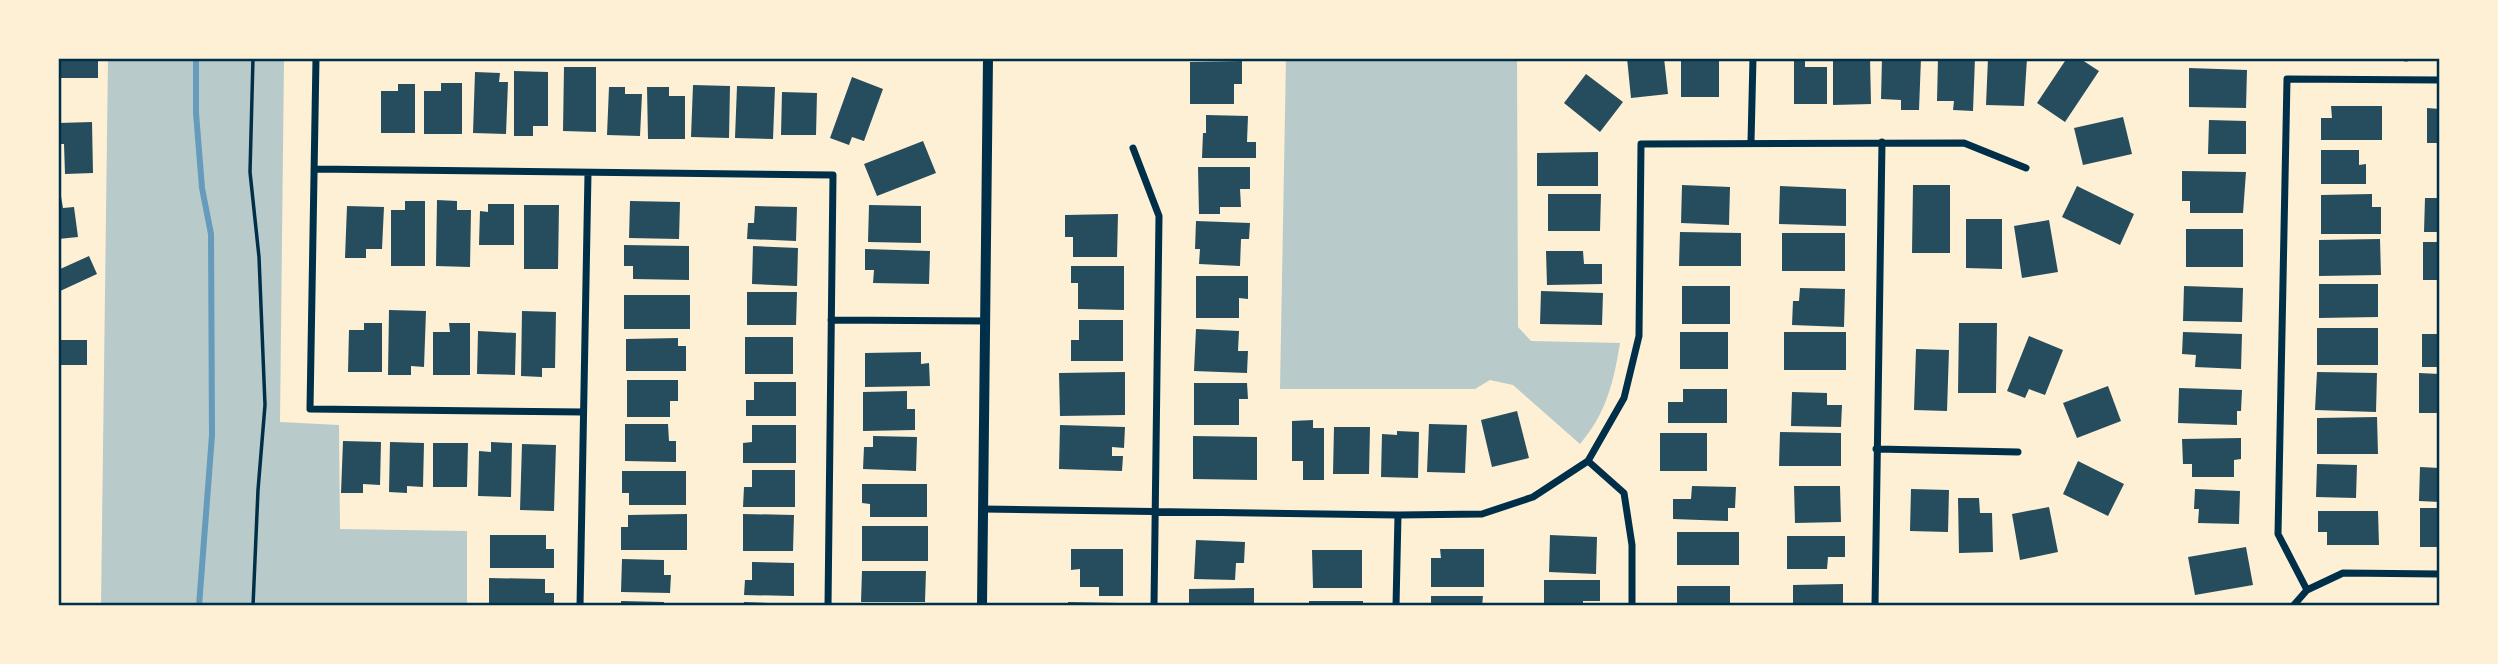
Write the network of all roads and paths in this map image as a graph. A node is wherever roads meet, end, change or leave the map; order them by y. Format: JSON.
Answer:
{"nodes":[{"id":1,"x":253,"y":58,"type":"edge"},
{"id":2,"x":316,"y":58,"type":"edge"},
{"id":3,"x":988,"y":58,"type":"edge"},
{"id":4,"x":1753,"y":58,"type":"edge"},
{"id":5,"x":2440,"y":80,"type":"edge"},
{"id":6,"x":1751,"y":142,"type":"junction"},
{"id":7,"x":1882,"y":142,"type":"junction"},
{"id":8,"x":1133,"y":148,"type":"dead end"},
{"id":9,"x":2026,"y":168,"type":"dead end"},
{"id":10,"x":314,"y":169,"type":"junction"},
{"id":11,"x":588,"y":173,"type":"junction"},
{"id":12,"x":831,"y":320,"type":"junction"},
{"id":13,"x":986,"y":321,"type":"junction"},
{"id":14,"x":583,"y":412,"type":"junction"},
{"id":15,"x":1875,"y":449,"type":"junction"},
{"id":16,"x":2018,"y":452,"type":"dead end"},
{"id":17,"x":1588,"y":461,"type":"junction"},
{"id":18,"x":983,"y":509,"type":"junction"},
{"id":19,"x":1155,"y":511,"type":"junction"},
{"id":20,"x":1398,"y":516,"type":"junction"},
{"id":21,"x":2440,"y":573,"type":"edge"},
{"id":22,"x":2307,"y":590,"type":"junction"},
{"id":23,"x":254,"y":606,"type":"edge"},
{"id":24,"x":580,"y":606,"type":"edge"},
{"id":25,"x":828,"y":606,"type":"edge"},
{"id":26,"x":982,"y":606,"type":"edge"},
{"id":27,"x":1154,"y":606,"type":"edge"},
{"id":28,"x":1396,"y":606,"type":"edge"},
{"id":29,"x":1632,"y":606,"type":"edge"},
{"id":30,"x":1875,"y":606,"type":"edge"},
{"id":31,"x":2293,"y":606,"type":"edge"}],
"edges":[{"from":1,"to":23,"type":"path"},
{"from":2,"to":10,"type":"street"},
{"from":3,"to":13,"type":"street"},
{"from":4,"to":6,"type":"street"},
{"from":5,"to":22,"type":"street"},
{"from":6,"to":7,"type":"street"},
{"from":6,"to":17,"type":"street"},
{"from":7,"to":9,"type":"street"},
{"from":7,"to":15,"type":"street"},
{"from":8,"to":19,"type":"street"},
{"from":10,"to":11,"type":"street"},
{"from":10,"to":14,"type":"street"},
{"from":11,"to":12,"type":"street"},
{"from":11,"to":14,"type":"street"},
{"from":12,"to":13,"type":"street"},
{"from":12,"to":25,"type":"street"},
{"from":13,"to":18,"type":"street"},
{"from":14,"to":24,"type":"street"},
{"from":15,"to":16,"type":"street"},
{"from":15,"to":30,"type":"street"},
{"from":17,"to":20,"type":"street"},
{"from":17,"to":29,"type":"street"},
{"from":18,"to":19,"type":"street"},
{"from":18,"to":26,"type":"street"},
{"from":19,"to":20,"type":"street"},
{"from":19,"to":27,"type":"street"},
{"from":20,"to":28,"type":"street"},
{"from":21,"to":22,"type":"street"},
{"from":22,"to":31,"type":"street"}]}
